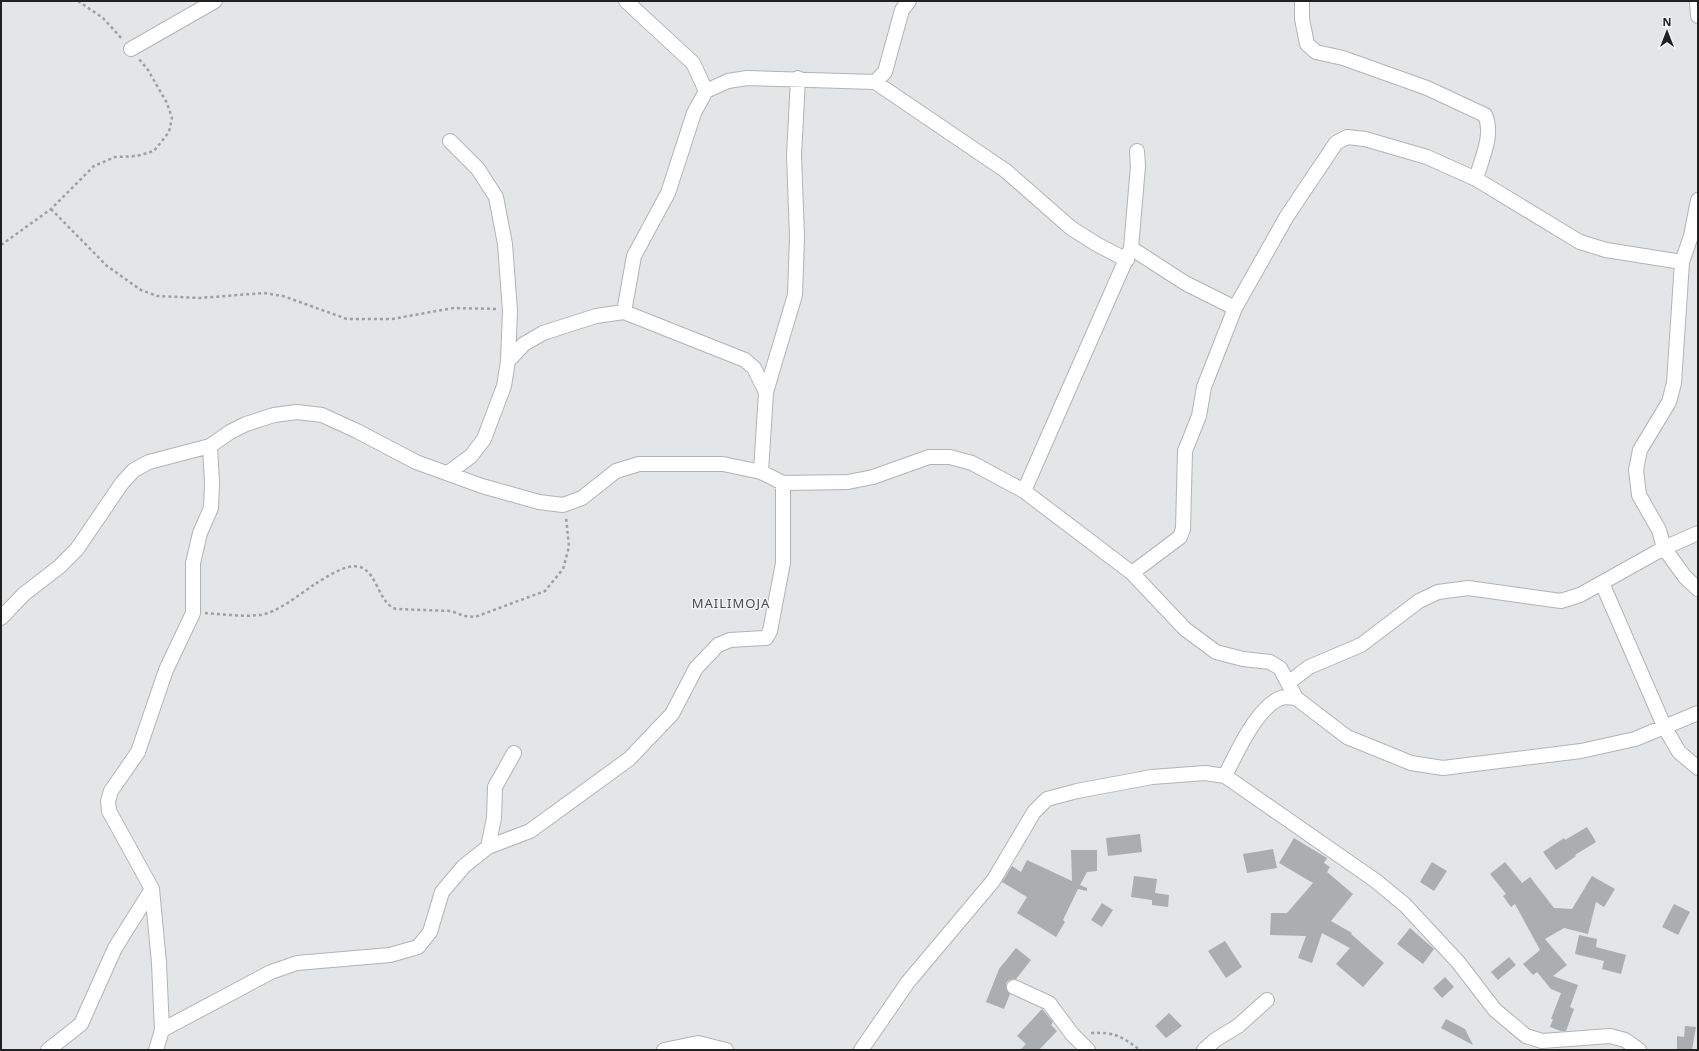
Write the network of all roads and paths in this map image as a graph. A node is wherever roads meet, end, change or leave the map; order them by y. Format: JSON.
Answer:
{"nodes":[{"id":1,"x":78,"y":1,"type":"edge"},
{"id":2,"x":215,"y":1,"type":"edge"},
{"id":3,"x":626,"y":1,"type":"edge"},
{"id":4,"x":909,"y":1,"type":"edge"},
{"id":5,"x":1302,"y":1,"type":"edge"},
{"id":6,"x":1697,"y":1,"type":"edge"},
{"id":7,"x":1698,"y":16,"type":"edge"},
{"id":8,"x":131,"y":49,"type":"junction"},
{"id":9,"x":798,"y":78,"type":"junction"},
{"id":10,"x":875,"y":82,"type":"junction"},
{"id":11,"x":706,"y":91,"type":"junction"},
{"id":12,"x":450,"y":141,"type":"dead end"},
{"id":13,"x":1136,"y":151,"type":"dead end"},
{"id":14,"x":1476,"y":180,"type":"junction"},
{"id":15,"x":1698,"y":200,"type":"edge"},
{"id":16,"x":51,"y":210,"type":"junction"},
{"id":17,"x":1,"y":245,"type":"edge"},
{"id":18,"x":1129,"y":254,"type":"junction"},
{"id":19,"x":1682,"y":262,"type":"junction"},
{"id":20,"x":1235,"y":308,"type":"junction"},
{"id":21,"x":510,"y":311,"type":"junction"},
{"id":22,"x":624,"y":312,"type":"junction"},
{"id":23,"x":508,"y":361,"type":"junction"},
{"id":24,"x":766,"y":392,"type":"junction"},
{"id":25,"x":210,"y":446,"type":"junction"},
{"id":26,"x":761,"y":472,"type":"junction"},
{"id":27,"x":448,"y":473,"type":"junction"},
{"id":28,"x":783,"y":483,"type":"junction"},
{"id":29,"x":1024,"y":491,"type":"junction"},
{"id":30,"x":563,"y":505,"type":"junction"},
{"id":31,"x":1698,"y":533,"type":"edge"},
{"id":32,"x":1664,"y":548,"type":"junction"},
{"id":33,"x":1132,"y":573,"type":"junction"},
{"id":34,"x":1602,"y":583,"type":"junction"},
{"id":35,"x":1698,"y":589,"type":"edge"},
{"id":36,"x":193,"y":613,"type":"junction"},
{"id":37,"x":1,"y":618,"type":"edge"},
{"id":38,"x":1309,"y":667,"type":"junction"},
{"id":39,"x":1280,"y":668,"type":"junction"},
{"id":40,"x":1288,"y":683,"type":"junction"},
{"id":41,"x":1296,"y":698,"type":"junction"},
{"id":42,"x":1698,"y":713,"type":"edge"},
{"id":43,"x":1665,"y":728,"type":"junction"},
{"id":44,"x":514,"y":753,"type":"dead end"},
{"id":45,"x":1698,"y":768,"type":"edge"},
{"id":46,"x":1225,"y":776,"type":"junction"},
{"id":47,"x":488,"y":847,"type":"junction"},
{"id":48,"x":152,"y":889,"type":"junction"},
{"id":49,"x":1014,"y":987,"type":"dead end"},
{"id":50,"x":1267,"y":1000,"type":"dead end"},
{"id":51,"x":162,"y":1030,"type":"junction"},
{"id":52,"x":1072,"y":1034,"type":"junction"},
{"id":53,"x":48,"y":1050,"type":"edge"},
{"id":54,"x":156,"y":1050,"type":"edge"},
{"id":55,"x":664,"y":1050,"type":"edge"},
{"id":56,"x":726,"y":1050,"type":"edge"},
{"id":57,"x":861,"y":1050,"type":"edge"},
{"id":58,"x":1088,"y":1050,"type":"edge"},
{"id":59,"x":1140,"y":1050,"type":"edge"},
{"id":60,"x":1204,"y":1050,"type":"edge"},
{"id":61,"x":1639,"y":1050,"type":"edge"}],
"edges":[{"from":1,"to":8,"type":"path"},
{"from":2,"to":8,"type":"street"},
{"from":3,"to":11,"type":"street"},
{"from":4,"to":10,"type":"street"},
{"from":5,"to":14,"type":"street"},
{"from":6,"to":7,"type":"street"},
{"from":8,"to":16,"type":"path"},
{"from":9,"to":10,"type":"street"},
{"from":9,"to":11,"type":"street"},
{"from":9,"to":24,"type":"street"},
{"from":10,"to":18,"type":"street"},
{"from":11,"to":22,"type":"street"},
{"from":12,"to":21,"type":"street"},
{"from":13,"to":18,"type":"street"},
{"from":14,"to":19,"type":"street"},
{"from":14,"to":20,"type":"street"},
{"from":15,"to":19,"type":"street"},
{"from":16,"to":17,"type":"path"},
{"from":16,"to":21,"type":"path"},
{"from":18,"to":20,"type":"street"},
{"from":18,"to":29,"type":"street"},
{"from":19,"to":32,"type":"street"},
{"from":20,"to":33,"type":"street"},
{"from":21,"to":23,"type":"street"},
{"from":22,"to":23,"type":"street"},
{"from":22,"to":24,"type":"street"},
{"from":23,"to":27,"type":"street"},
{"from":24,"to":26,"type":"street"},
{"from":25,"to":27,"type":"street"},
{"from":25,"to":36,"type":"street"},
{"from":25,"to":37,"type":"street"},
{"from":26,"to":28,"type":"street"},
{"from":26,"to":30,"type":"street"},
{"from":27,"to":30,"type":"street"},
{"from":28,"to":29,"type":"street"},
{"from":28,"to":47,"type":"street"},
{"from":29,"to":33,"type":"street"},
{"from":30,"to":36,"type":"path"},
{"from":31,"to":32,"type":"street"},
{"from":32,"to":34,"type":"street"},
{"from":32,"to":35,"type":"street"},
{"from":33,"to":39,"type":"street"},
{"from":34,"to":38,"type":"street"},
{"from":34,"to":43,"type":"street"},
{"from":36,"to":48,"type":"street"},
{"from":38,"to":39,"type":"street"},
{"from":38,"to":40,"type":"street"},
{"from":39,"to":40,"type":"street"},
{"from":40,"to":41,"type":"street"},
{"from":41,"to":43,"type":"street"},
{"from":41,"to":46,"type":"street"},
{"from":42,"to":43,"type":"street"},
{"from":43,"to":45,"type":"street"},
{"from":44,"to":47,"type":"street"},
{"from":46,"to":57,"type":"street"},
{"from":46,"to":61,"type":"street"},
{"from":47,"to":51,"type":"street"},
{"from":48,"to":51,"type":"street"},
{"from":48,"to":53,"type":"street"},
{"from":49,"to":52,"type":"street"},
{"from":50,"to":60,"type":"street"},
{"from":51,"to":54,"type":"street"},
{"from":52,"to":58,"type":"street"},
{"from":52,"to":59,"type":"path"},
{"from":55,"to":56,"type":"street"}]}
